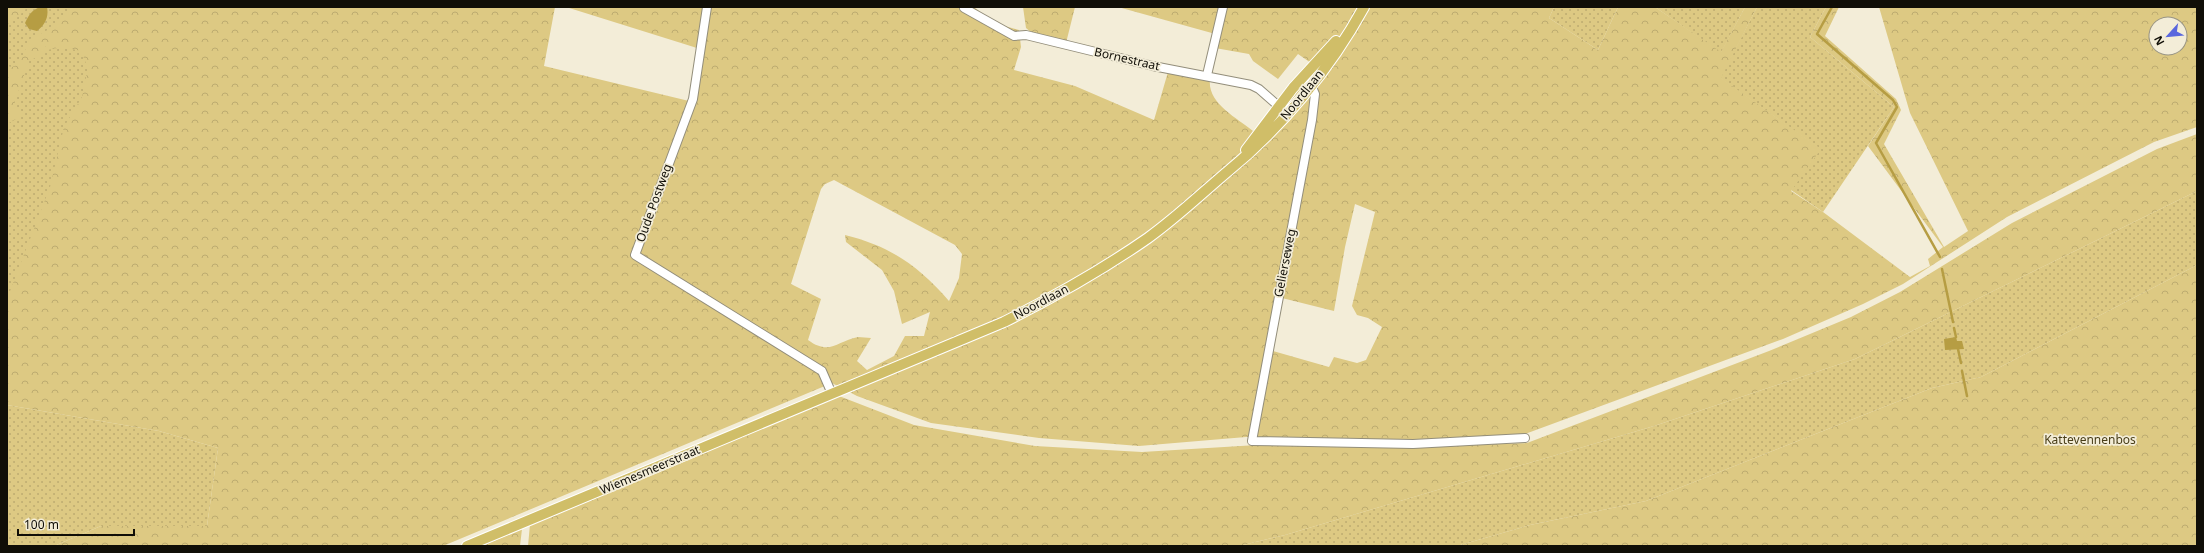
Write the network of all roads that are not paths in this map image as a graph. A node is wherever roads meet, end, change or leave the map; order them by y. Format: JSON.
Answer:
{"nodes":[{"id":1,"x":707,"y":7,"type":"edge"},
{"id":2,"x":1223,"y":7,"type":"edge"},
{"id":3,"x":1363,"y":7,"type":"edge"},
{"id":4,"x":964,"y":8,"type":"edge"},
{"id":5,"x":1207,"y":75,"type":"junction"},
{"id":6,"x":1311,"y":85,"type":"junction"},
{"id":7,"x":1278,"y":106,"type":"junction"},
{"id":8,"x":1287,"y":114,"type":"junction"},
{"id":9,"x":1228,"y":171,"type":"junction"},
{"id":10,"x":832,"y":394,"type":"junction"},
{"id":11,"x":1525,"y":438,"type":"dead end"},
{"id":12,"x":467,"y":546,"type":"edge"}],
"edges":[{"from":1,"to":10,"type":"street","name":"Oude Postweg"},
{"from":2,"to":5,"type":"street"},
{"from":3,"to":6,"type":"main road","name":"Noordlaan"},
{"from":3,"to":7,"type":"main road","name":"Noordlaan"},
{"from":4,"to":5,"type":"street","name":"Bornestraat"},
{"from":5,"to":7,"type":"street","name":"Bornestraat"},
{"from":6,"to":8,"type":"main road","name":"Noordlaan"},
{"from":6,"to":11,"type":"street","name":"Gelierseweg"},
{"from":7,"to":8,"type":"street","name":"Bornestraat"},
{"from":7,"to":9,"type":"main road","name":"Noordlaan"},
{"from":8,"to":9,"type":"main road","name":"Noordlaan"},
{"from":9,"to":10,"type":"main road","name":"Noordlaan"},
{"from":10,"to":12,"type":"main road","name":"Wiemesmeerstraat"}]}
